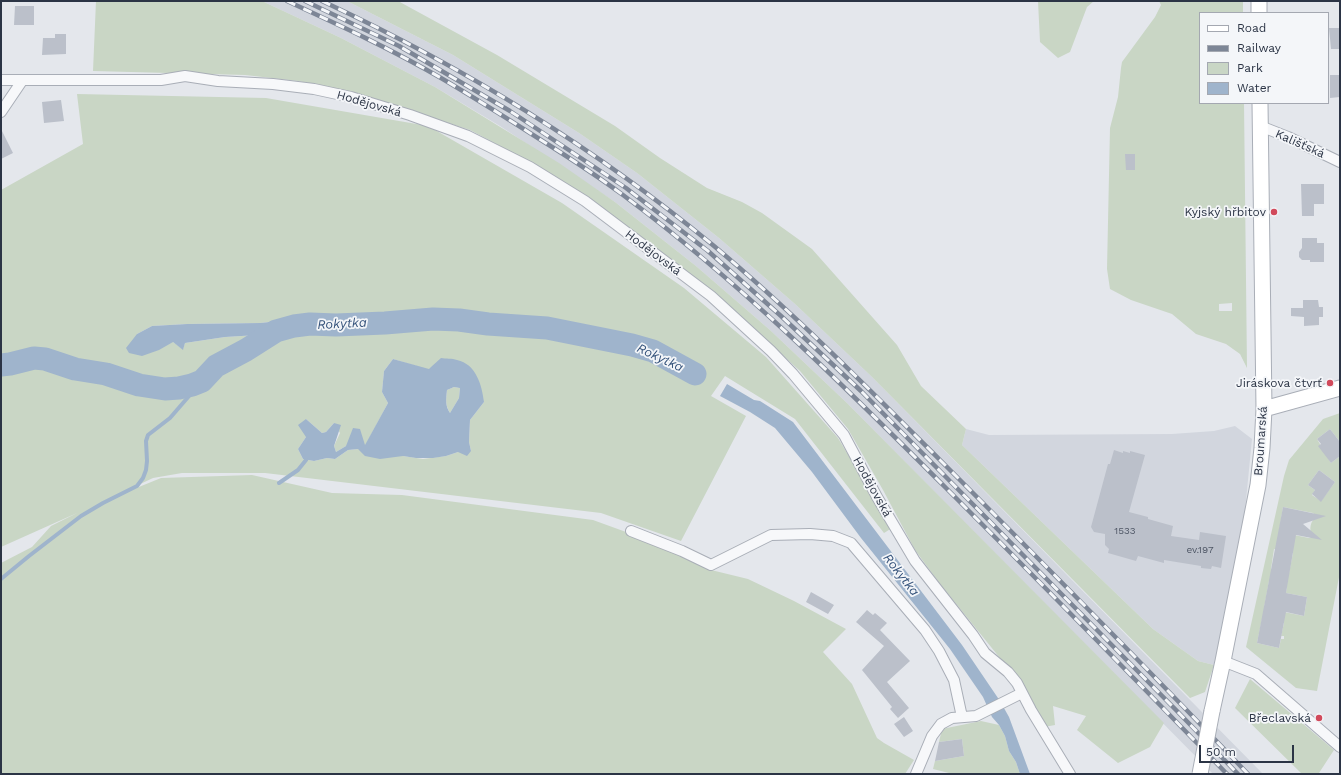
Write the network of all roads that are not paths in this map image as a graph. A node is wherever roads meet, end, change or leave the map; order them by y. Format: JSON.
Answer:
{"nodes":[{"id":1,"x":1258,"y":1,"type":"edge"},
{"id":2,"x":1259,"y":12,"type":"edge"},
{"id":3,"x":1,"y":80,"type":"edge"},
{"id":4,"x":22,"y":81,"type":"junction"},
{"id":5,"x":1260,"y":104,"type":"edge"},
{"id":6,"x":1,"y":112,"type":"edge"},
{"id":7,"x":1260,"y":126,"type":"junction"},
{"id":8,"x":1340,"y":162,"type":"edge"},
{"id":9,"x":1340,"y":388,"type":"edge"},
{"id":10,"x":1264,"y":409,"type":"junction"},
{"id":11,"x":631,"y":531,"type":"dead end"},
{"id":12,"x":1223,"y":661,"type":"junction"},
{"id":13,"x":1022,"y":693,"type":"junction"},
{"id":14,"x":962,"y":717,"type":"junction"},
{"id":15,"x":1340,"y":747,"type":"edge"},
{"id":16,"x":916,"y":774,"type":"edge"},
{"id":17,"x":1070,"y":774,"type":"edge"},
{"id":18,"x":1200,"y":774,"type":"edge"}],
"edges":[{"from":1,"to":2,"type":"street"},
{"from":3,"to":4,"type":"street","name":"Hodějovská"},
{"from":4,"to":6,"type":"street"},
{"from":4,"to":13,"type":"street","name":"Hodějovská"},
{"from":5,"to":7,"type":"street","name":"Broumarská"},
{"from":7,"to":8,"type":"street","name":"Kališťská"},
{"from":7,"to":10,"type":"street","name":"Broumarská"},
{"from":9,"to":10,"type":"street"},
{"from":10,"to":12,"type":"street","name":"Broumarská"},
{"from":11,"to":14,"type":"street"},
{"from":12,"to":15,"type":"street"},
{"from":12,"to":18,"type":"street","name":"Broumarská","bridge":true},
{"from":13,"to":14,"type":"street"},
{"from":13,"to":17,"type":"street","name":"Hodějovská"},
{"from":14,"to":16,"type":"street"}]}
